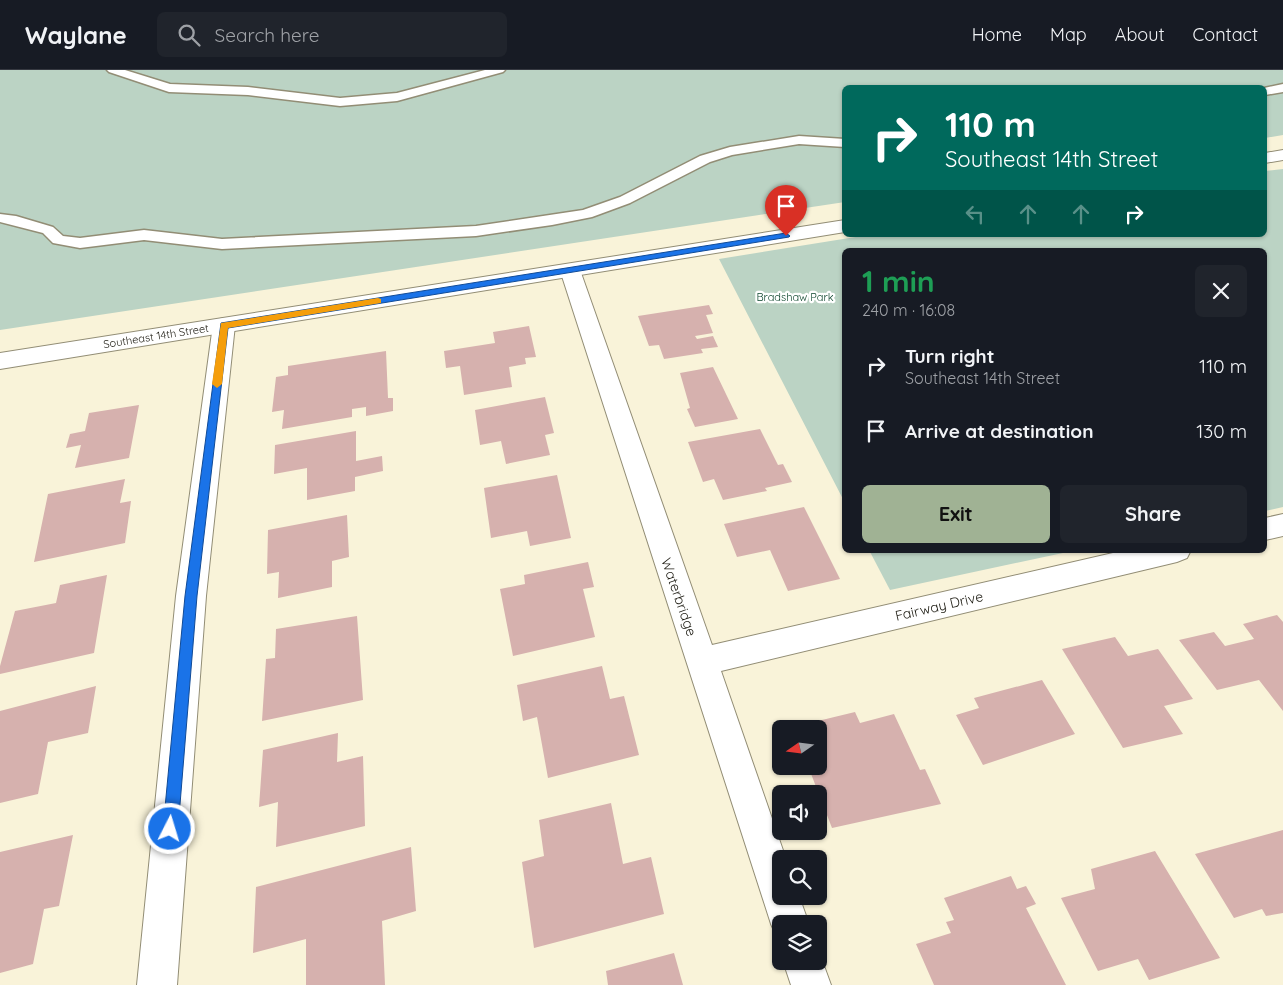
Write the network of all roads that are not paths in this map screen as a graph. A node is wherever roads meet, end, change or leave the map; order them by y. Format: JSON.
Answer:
{"nodes":[{"id":1,"x":113,"y":70,"type":"edge"},
{"id":2,"x":499,"y":70,"type":"edge"},
{"id":3,"x":1283,"y":88,"type":"edge"},
{"id":4,"x":1267,"y":91,"type":"edge"},
{"id":5,"x":842,"y":143,"type":"edge"},
{"id":6,"x":1283,"y":155,"type":"edge"},
{"id":7,"x":1267,"y":158,"type":"edge"},
{"id":8,"x":0,"y":218,"type":"edge"},
{"id":9,"x":842,"y":226,"type":"edge"},
{"id":10,"x":570,"y":270,"type":"junction"},
{"id":11,"x":224,"y":325,"type":"junction"},
{"id":12,"x":0,"y":361,"type":"edge"},
{"id":13,"x":1283,"y":525,"type":"edge"},
{"id":14,"x":1267,"y":529,"type":"edge"},
{"id":15,"x":1164,"y":553,"type":"edge"},
{"id":16,"x":701,"y":662,"type":"junction"},
{"id":17,"x":787,"y":915,"type":"edge"},
{"id":18,"x":806,"y":970,"type":"edge"},
{"id":19,"x":157,"y":985,"type":"edge"},
{"id":20,"x":811,"y":985,"type":"edge"}],
"edges":[{"from":1,"to":2,"type":"lane"},
{"from":3,"to":4,"type":"lane"},
{"from":5,"to":8,"type":"lane"},
{"from":6,"to":7,"type":"street"},
{"from":9,"to":10,"type":"street","name":"Southeast 14th Street"},
{"from":10,"to":11,"type":"street","name":"Southeast 14th Street"},
{"from":10,"to":16,"type":"street","name":"Waterbridge"},
{"from":11,"to":12,"type":"street","name":"Southeast 14th Street"},
{"from":11,"to":19,"type":"street"},
{"from":13,"to":14,"type":"street"},
{"from":15,"to":16,"type":"street","name":"Fairway Drive"},
{"from":16,"to":17,"type":"street","name":"Waterbridge"},
{"from":18,"to":20,"type":"street"}]}
